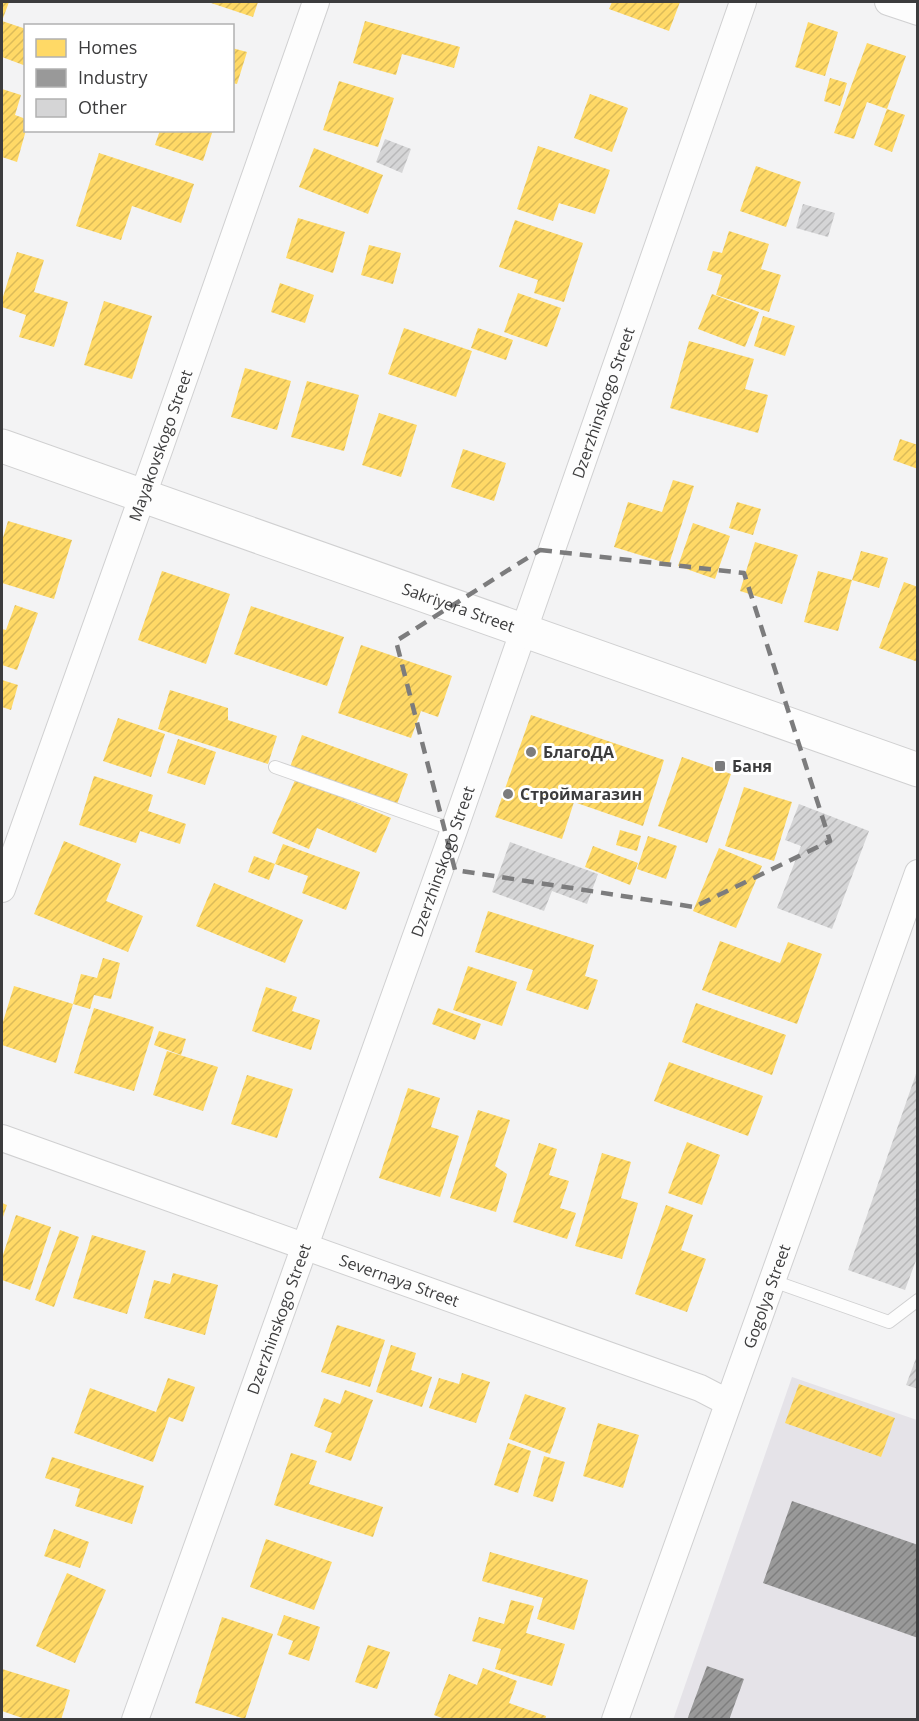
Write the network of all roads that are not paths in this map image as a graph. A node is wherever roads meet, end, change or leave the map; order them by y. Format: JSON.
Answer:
{"nodes":[{"id":1,"x":316,"y":2,"type":"edge"},
{"id":2,"x":743,"y":2,"type":"edge"},
{"id":3,"x":888,"y":2,"type":"edge"},
{"id":4,"x":918,"y":12,"type":"edge"},
{"id":5,"x":2,"y":446,"type":"edge"},
{"id":6,"x":143,"y":496,"type":"junction"},
{"id":7,"x":524,"y":630,"type":"junction"},
{"id":8,"x":275,"y":767,"type":"dead end"},
{"id":9,"x":918,"y":770,"type":"edge"},
{"id":10,"x":454,"y":830,"type":"junction"},
{"id":11,"x":918,"y":873,"type":"edge"},
{"id":12,"x":2,"y":889,"type":"edge"},
{"id":13,"x":2,"y":1138,"type":"edge"},
{"id":14,"x":306,"y":1248,"type":"junction"},
{"id":15,"x":773,"y":1281,"type":"junction"},
{"id":16,"x":918,"y":1300,"type":"edge"},
{"id":17,"x":727,"y":1402,"type":"junction"},
{"id":18,"x":135,"y":1719,"type":"edge"},
{"id":19,"x":615,"y":1719,"type":"edge"}],
"edges":[{"from":1,"to":6,"type":"street","name":"Mayakovskogo Street"},
{"from":2,"to":7,"type":"street","name":"Dzerzhinskogo Street"},
{"from":3,"to":4,"type":"street"},
{"from":5,"to":6,"type":"street","name":"Sakriyera Street"},
{"from":6,"to":7,"type":"street","name":"Sakriyera Street"},
{"from":6,"to":12,"type":"street","name":"Mayakovskogo Street"},
{"from":7,"to":9,"type":"street","name":"Sakriyera Street"},
{"from":7,"to":10,"type":"street","name":"Dzerzhinskogo Street"},
{"from":8,"to":10,"type":"lane"},
{"from":10,"to":14,"type":"street","name":"Dzerzhinskogo Street"},
{"from":11,"to":15,"type":"street","name":"Gogolya Street"},
{"from":13,"to":14,"type":"street","name":"Severnaya Street"},
{"from":14,"to":17,"type":"street","name":"Severnaya Street"},
{"from":14,"to":18,"type":"street","name":"Dzerzhinskogo Street"},
{"from":15,"to":16,"type":"lane"},
{"from":15,"to":17,"type":"street","name":"Gogolya Street"},
{"from":17,"to":19,"type":"street","name":"Gogolya Street"}]}
